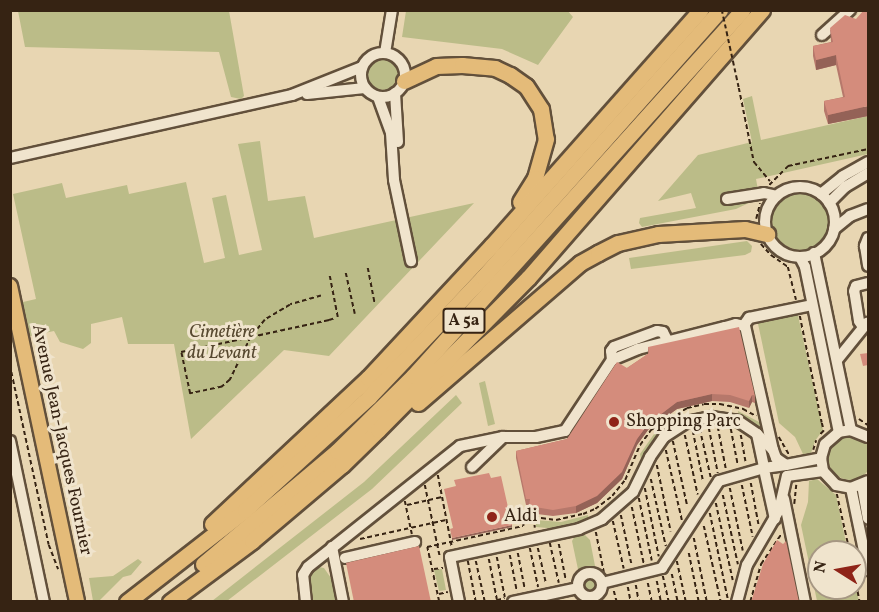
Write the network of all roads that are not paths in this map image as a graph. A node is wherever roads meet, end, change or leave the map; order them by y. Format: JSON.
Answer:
{"nodes":[{"id":1,"x":392,"y":10,"type":"edge"},
{"id":2,"x":701,"y":10,"type":"edge"},
{"id":3,"x":721,"y":10,"type":"edge"},
{"id":4,"x":762,"y":10,"type":"edge"},
{"id":5,"x":769,"y":10,"type":"edge"},
{"id":6,"x":850,"y":10,"type":"edge"},
{"id":7,"x":747,"y":17,"type":"edge"},
{"id":8,"x":822,"y":35,"type":"dead end"},
{"id":9,"x":386,"y":53,"type":"junction"},
{"id":10,"x":362,"y":67,"type":"junction"},
{"id":11,"x":400,"y":87,"type":"junction"},
{"id":12,"x":365,"y":88,"type":"junction"},
{"id":13,"x":292,"y":95,"type":"junction"},
{"id":14,"x":378,"y":97,"type":"junction"},
{"id":15,"x":394,"y":154,"type":"junction"},
{"id":16,"x":10,"y":158,"type":"edge"},
{"id":17,"x":868,"y":162,"type":"edge"},
{"id":18,"x":868,"y":173,"type":"edge"},
{"id":19,"x":821,"y":194,"type":"junction"},
{"id":20,"x":777,"y":196,"type":"junction"},
{"id":21,"x":727,"y":199,"type":"dead end"},
{"id":22,"x":829,"y":203,"type":"junction"},
{"id":23,"x":868,"y":209,"type":"edge"},
{"id":24,"x":834,"y":229,"type":"junction"},
{"id":25,"x":767,"y":234,"type":"junction"},
{"id":26,"x":868,"y":238,"type":"edge"},
{"id":27,"x":492,"y":245,"type":"junction"},
{"id":28,"x":814,"y":254,"type":"junction"},
{"id":29,"x":800,"y":257,"type":"junction"},
{"id":30,"x":411,"y":261,"type":"dead end"},
{"id":31,"x":868,"y":266,"type":"edge"},
{"id":32,"x":868,"y":283,"type":"edge"},
{"id":33,"x":10,"y":286,"type":"edge"},
{"id":34,"x":812,"y":305,"type":"junction"},
{"id":35,"x":866,"y":324,"type":"edge"},
{"id":36,"x":744,"y":326,"type":"junction"},
{"id":37,"x":837,"y":360,"type":"junction"},
{"id":38,"x":378,"y":430,"type":"junction"},
{"id":39,"x":851,"y":430,"type":"junction"},
{"id":40,"x":839,"y":432,"type":"junction"},
{"id":41,"x":757,"y":434,"type":"junction"},
{"id":42,"x":503,"y":437,"type":"junction"},
{"id":43,"x":868,"y":437,"type":"edge"},
{"id":44,"x":10,"y":441,"type":"edge"},
{"id":45,"x":773,"y":450,"type":"junction"},
{"id":46,"x":816,"y":459,"type":"junction"},
{"id":47,"x":472,"y":467,"type":"dead end"},
{"id":48,"x":790,"y":470,"type":"junction"},
{"id":49,"x":762,"y":471,"type":"junction"},
{"id":50,"x":823,"y":471,"type":"junction"},
{"id":51,"x":865,"y":483,"type":"edge"},
{"id":52,"x":851,"y":488,"type":"junction"},
{"id":53,"x":783,"y":495,"type":"junction"},
{"id":54,"x":775,"y":519,"type":"junction"},
{"id":55,"x":868,"y":519,"type":"edge"},
{"id":56,"x":415,"y":542,"type":"road end"},
{"id":57,"x":332,"y":547,"type":"junction"},
{"id":58,"x":345,"y":558,"type":"dead end"},
{"id":59,"x":868,"y":570,"type":"edge"},
{"id":60,"x":603,"y":578,"type":"junction"},
{"id":61,"x":155,"y":581,"type":"junction"},
{"id":62,"x":573,"y":586,"type":"junction"},
{"id":63,"x":510,"y":599,"type":"edge"},
{"id":64,"x":44,"y":602,"type":"edge"},
{"id":65,"x":77,"y":602,"type":"edge"},
{"id":66,"x":127,"y":602,"type":"edge"},
{"id":67,"x":156,"y":602,"type":"edge"},
{"id":68,"x":170,"y":602,"type":"edge"},
{"id":69,"x":306,"y":602,"type":"edge"},
{"id":70,"x":343,"y":602,"type":"edge"},
{"id":71,"x":459,"y":602,"type":"edge"},
{"id":72,"x":736,"y":602,"type":"edge"},
{"id":73,"x":805,"y":602,"type":"edge"}],
"edges":[{"from":1,"to":9,"type":"street"},
{"from":2,"to":27,"type":"highway"},
{"from":3,"to":61,"type":"highway","number":"A 5a"},
{"from":4,"to":7,"type":"highway"},
{"from":5,"to":7,"type":"highway"},
{"from":6,"to":8,"type":"street"},
{"from":7,"to":38,"type":"highway"},
{"from":7,"to":67,"type":"highway","number":"A 5a"},
{"from":9,"to":10,"type":"street"},
{"from":9,"to":11,"type":"street"},
{"from":10,"to":12,"type":"street"},
{"from":10,"to":13,"type":"street"},
{"from":11,"to":14,"type":"street"},
{"from":11,"to":15,"type":"street"},
{"from":11,"to":27,"type":"highway"},
{"from":12,"to":13,"type":"street"},
{"from":12,"to":14,"type":"street"},
{"from":13,"to":16,"type":"street"},
{"from":14,"to":15,"type":"street"},
{"from":15,"to":30,"type":"street"},
{"from":17,"to":19,"type":"street"},
{"from":18,"to":22,"type":"street"},
{"from":19,"to":20,"type":"street"},
{"from":19,"to":22,"type":"street"},
{"from":20,"to":21,"type":"street"},
{"from":20,"to":25,"type":"street"},
{"from":22,"to":24,"type":"street"},
{"from":23,"to":24,"type":"street"},
{"from":24,"to":28,"type":"street"},
{"from":25,"to":29,"type":"street"},
{"from":25,"to":38,"type":"highway"},
{"from":26,"to":31,"type":"street"},
{"from":27,"to":61,"type":"highway"},
{"from":28,"to":29,"type":"street"},
{"from":28,"to":37,"type":"street"},
{"from":29,"to":34,"type":"street"},
{"from":32,"to":35,"type":"street"},
{"from":33,"to":65,"type":"main road","name":"Avenue Jean-Jacques Fournier"},
{"from":34,"to":36,"type":"street"},
{"from":34,"to":40,"type":"street"},
{"from":35,"to":37,"type":"street"},
{"from":36,"to":42,"type":"street"},
{"from":36,"to":45,"type":"street"},
{"from":37,"to":39,"type":"street"},
{"from":38,"to":68,"type":"highway"},
{"from":39,"to":40,"type":"street"},
{"from":39,"to":43,"type":"street"},
{"from":40,"to":46,"type":"street"},
{"from":41,"to":45,"type":"street"},
{"from":41,"to":49,"type":"street"},
{"from":41,"to":71,"type":"street"},
{"from":42,"to":47,"type":"street"},
{"from":42,"to":57,"type":"street"},
{"from":44,"to":64,"type":"street"},
{"from":45,"to":48,"type":"street"},
{"from":46,"to":48,"type":"street"},
{"from":46,"to":50,"type":"street"},
{"from":48,"to":49,"type":"street"},
{"from":48,"to":50,"type":"street"},
{"from":48,"to":53,"type":"street"},
{"from":49,"to":54,"type":"street"},
{"from":49,"to":60,"type":"street"},
{"from":50,"to":52,"type":"street"},
{"from":51,"to":52,"type":"street"},
{"from":51,"to":55,"type":"street"},
{"from":52,"to":59,"type":"street"},
{"from":53,"to":54,"type":"street"},
{"from":53,"to":73,"type":"street"},
{"from":54,"to":72,"type":"street"},
{"from":56,"to":58,"type":"street"},
{"from":57,"to":69,"type":"street"},
{"from":57,"to":70,"type":"street"},
{"from":60,"to":62,"type":"street"},
{"from":60,"to":62,"type":"street"},
{"from":61,"to":66,"type":"highway","number":"A 5a"},
{"from":62,"to":63,"type":"street"}]}
